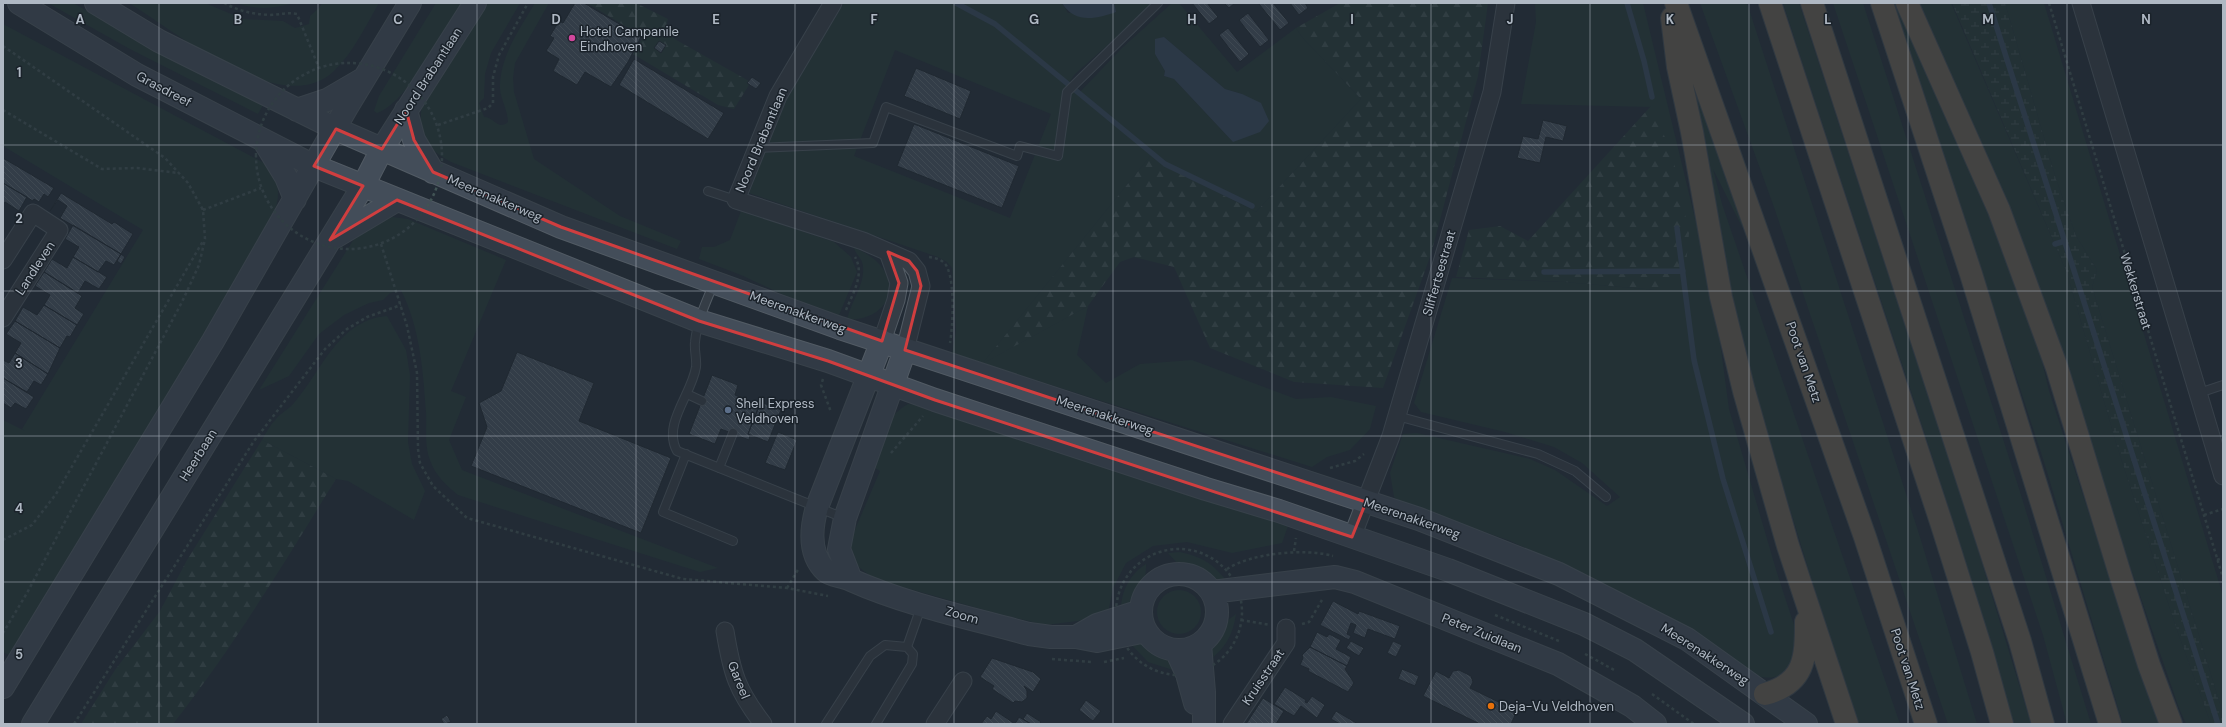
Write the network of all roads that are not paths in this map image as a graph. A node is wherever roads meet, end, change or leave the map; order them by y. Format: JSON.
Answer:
{"nodes":[{"id":1,"x":19,"y":3,"type":"edge"},
{"id":2,"x":96,"y":3,"type":"edge"},
{"id":3,"x":410,"y":3,"type":"edge"},
{"id":4,"x":475,"y":3,"type":"edge"},
{"id":5,"x":833,"y":3,"type":"edge"},
{"id":6,"x":1158,"y":3,"type":"edge"},
{"id":7,"x":1506,"y":3,"type":"edge"},
{"id":8,"x":1671,"y":3,"type":"edge"},
{"id":9,"x":1676,"y":3,"type":"edge"},
{"id":10,"x":1770,"y":3,"type":"edge"},
{"id":11,"x":1812,"y":3,"type":"edge"},
{"id":12,"x":1882,"y":3,"type":"edge"},
{"id":13,"x":1907,"y":3,"type":"edge"},
{"id":14,"x":2081,"y":3,"type":"edge"},
{"id":15,"x":366,"y":77,"type":"junction"},
{"id":16,"x":297,"y":110,"type":"junction"},
{"id":17,"x":406,"y":110,"type":"junction"},
{"id":18,"x":336,"y":129,"type":"junction"},
{"id":19,"x":264,"y":141,"type":"junction"},
{"id":20,"x":757,"y":148,"type":"junction"},
{"id":21,"x":382,"y":149,"type":"junction"},
{"id":22,"x":314,"y":166,"type":"junction"},
{"id":23,"x":433,"y":172,"type":"junction"},
{"id":24,"x":363,"y":186,"type":"junction"},
{"id":25,"x":708,"y":191,"type":"dead end"},
{"id":26,"x":295,"y":198,"type":"junction"},
{"id":27,"x":397,"y":200,"type":"junction"},
{"id":28,"x":736,"y":200,"type":"junction"},
{"id":29,"x":330,"y":240,"type":"junction"},
{"id":30,"x":888,"y":252,"type":"junction"},
{"id":31,"x":3,"y":260,"type":"edge"},
{"id":32,"x":715,"y":281,"type":"junction"},
{"id":33,"x":3,"y":318,"type":"edge"},
{"id":34,"x":699,"y":321,"type":"junction"},
{"id":35,"x":882,"y":341,"type":"junction"},
{"id":36,"x":905,"y":350,"type":"junction"},
{"id":37,"x":869,"y":376,"type":"junction"},
{"id":38,"x":893,"y":385,"type":"junction"},
{"id":39,"x":2223,"y":385,"type":"edge"},
{"id":40,"x":2199,"y":393,"type":"junction"},
{"id":41,"x":687,"y":394,"type":"junction"},
{"id":42,"x":702,"y":400,"type":"dead end"},
{"id":43,"x":1397,"y":416,"type":"junction"},
{"id":44,"x":733,"y":433,"type":"dead end"},
{"id":45,"x":686,"y":454,"type":"junction"},
{"id":46,"x":719,"y":468,"type":"junction"},
{"id":47,"x":2223,"y":476,"type":"edge"},
{"id":48,"x":1606,"y":497,"type":"dead end"},
{"id":49,"x":1366,"y":502,"type":"junction"},
{"id":50,"x":817,"y":507,"type":"junction"},
{"id":51,"x":845,"y":518,"type":"junction"},
{"id":52,"x":1352,"y":536,"type":"junction"},
{"id":53,"x":733,"y":540,"type":"dead end"},
{"id":54,"x":851,"y":580,"type":"junction"},
{"id":55,"x":1214,"y":601,"type":"junction"},
{"id":56,"x":1805,"y":603,"type":"junction"},
{"id":57,"x":922,"y":604,"type":"junction"},
{"id":58,"x":1143,"y":621,"type":"junction"},
{"id":59,"x":1286,"y":628,"type":"road end"},
{"id":60,"x":726,"y":631,"type":"dead end"},
{"id":61,"x":1200,"y":644,"type":"junction"},
{"id":62,"x":907,"y":647,"type":"junction"},
{"id":63,"x":1176,"y":650,"type":"junction"},
{"id":64,"x":963,"y":681,"type":"dead end"},
{"id":65,"x":3,"y":687,"type":"edge"},
{"id":66,"x":1766,"y":694,"type":"junction"},
{"id":67,"x":33,"y":724,"type":"edge"},
{"id":68,"x":763,"y":724,"type":"edge"},
{"id":69,"x":826,"y":724,"type":"edge"},
{"id":70,"x":876,"y":724,"type":"edge"},
{"id":71,"x":935,"y":724,"type":"edge"},
{"id":72,"x":1204,"y":724,"type":"edge"},
{"id":73,"x":1232,"y":724,"type":"edge"},
{"id":74,"x":1655,"y":724,"type":"edge"},
{"id":75,"x":1743,"y":724,"type":"edge"},
{"id":76,"x":1806,"y":724,"type":"edge"},
{"id":77,"x":1846,"y":724,"type":"edge"},
{"id":78,"x":1926,"y":724,"type":"edge"},
{"id":79,"x":2002,"y":724,"type":"edge"},
{"id":80,"x":2043,"y":724,"type":"edge"},
{"id":81,"x":2110,"y":724,"type":"edge"},
{"id":82,"x":2171,"y":724,"type":"edge"}],
"edges":[{"from":1,"to":19,"type":"main road","name":"Grasdreef"},
{"from":2,"to":16,"type":"main road"},
{"from":3,"to":15,"type":"main road"},
{"from":4,"to":17,"type":"main road","name":"Noord Brabantlaan"},
{"from":5,"to":20,"type":"street","name":"Noord Brabantlaan"},
{"from":6,"to":20,"type":"lane"},
{"from":7,"to":43,"type":"street","name":"Sliffertsestraat"},
{"from":8,"to":56,"type":"highway"},
{"from":9,"to":78,"type":"highway","name":"Poot van Metz"},
{"from":10,"to":79,"type":"highway"},
{"from":11,"to":80,"type":"highway"},
{"from":12,"to":81,"type":"highway"},
{"from":13,"to":82,"type":"highway"},
{"from":14,"to":40,"type":"street"},
{"from":15,"to":16,"type":"main road"},
{"from":15,"to":18,"type":"main road"},
{"from":16,"to":18,"type":"main road"},
{"from":17,"to":21,"type":"main road","name":"Noord Brabantlaan"},
{"from":17,"to":23,"type":"main road"},
{"from":18,"to":21,"type":"main road","name":"Meerenakkerweg"},
{"from":18,"to":22,"type":"main road"},
{"from":19,"to":22,"type":"main road","name":"Grasdreef"},
{"from":19,"to":26,"type":"main road"},
{"from":20,"to":28,"type":"street","name":"Noord Brabantlaan"},
{"from":21,"to":23,"type":"main road","name":"Meerenakkerweg"},
{"from":21,"to":24,"type":"main road","name":"Noord Brabantlaan"},
{"from":22,"to":24,"type":"main road","name":"Grasdreef"},
{"from":22,"to":26,"type":"main road"},
{"from":23,"to":32,"type":"main road","name":"Meerenakkerweg"},
{"from":24,"to":27,"type":"main road"},
{"from":24,"to":29,"type":"main road","name":"Heerbaan"},
{"from":25,"to":28,"type":"lane"},
{"from":26,"to":65,"type":"main road"},
{"from":27,"to":29,"type":"main road"},
{"from":27,"to":34,"type":"main road"},
{"from":28,"to":30,"type":"street","name":"Noord Brabantlaan"},
{"from":29,"to":67,"type":"main road","name":"Heerbaan"},
{"from":30,"to":35,"type":"street"},
{"from":30,"to":36,"type":"street","name":"Noord Brabantlaan"},
{"from":31,"to":33,"type":"street","name":"Landleven"},
{"from":32,"to":34,"type":"lane"},
{"from":32,"to":35,"type":"main road","name":"Meerenakkerweg"},
{"from":34,"to":37,"type":"main road"},
{"from":34,"to":41,"type":"lane"},
{"from":35,"to":36,"type":"main road","name":"Meerenakkerweg"},
{"from":35,"to":37,"type":"main road","name":"Zoom"},
{"from":36,"to":38,"type":"main road"},
{"from":36,"to":49,"type":"main road","name":"Meerenakkerweg"},
{"from":37,"to":38,"type":"main road"},
{"from":37,"to":50,"type":"main road","name":"Zoom"},
{"from":38,"to":51,"type":"main road"},
{"from":38,"to":52,"type":"main road"},
{"from":39,"to":40,"type":"lane"},
{"from":40,"to":47,"type":"street"},
{"from":41,"to":42,"type":"lane"},
{"from":41,"to":45,"type":"lane"},
{"from":43,"to":48,"type":"lane"},
{"from":43,"to":49,"type":"street","name":"Sliffertsestraat"},
{"from":44,"to":46,"type":"lane"},
{"from":45,"to":46,"type":"lane"},
{"from":45,"to":53,"type":"lane"},
{"from":46,"to":50,"type":"lane"},
{"from":49,"to":52,"type":"street","name":"Sliffertsestraat"},
{"from":49,"to":66,"type":"main road","name":"Meerenakkerweg"},
{"from":50,"to":51,"type":"lane"},
{"from":50,"to":54,"type":"main road","name":"Zoom"},
{"from":51,"to":54,"type":"main road"},
{"from":52,"to":75,"type":"main road"},
{"from":54,"to":57,"type":"main road","name":"Zoom"},
{"from":55,"to":58,"type":"main road"},
{"from":55,"to":61,"type":"main road"},
{"from":55,"to":74,"type":"main road","name":"Peter Zuidlaan"},
{"from":56,"to":66,"type":"highway"},
{"from":56,"to":77,"type":"highway"},
{"from":57,"to":58,"type":"main road","name":"Zoom"},
{"from":57,"to":62,"type":"lane"},
{"from":58,"to":63,"type":"main road"},
{"from":59,"to":73,"type":"street","name":"Kruisstraat"},
{"from":60,"to":68,"type":"street","name":"Gareel"},
{"from":61,"to":63,"type":"main road"},
{"from":61,"to":72,"type":"main road"},
{"from":62,"to":69,"type":"lane"},
{"from":62,"to":70,"type":"lane"},
{"from":63,"to":72,"type":"main road"},
{"from":64,"to":71,"type":"street"},
{"from":66,"to":76,"type":"main road","name":"Meerenakkerweg"}]}
